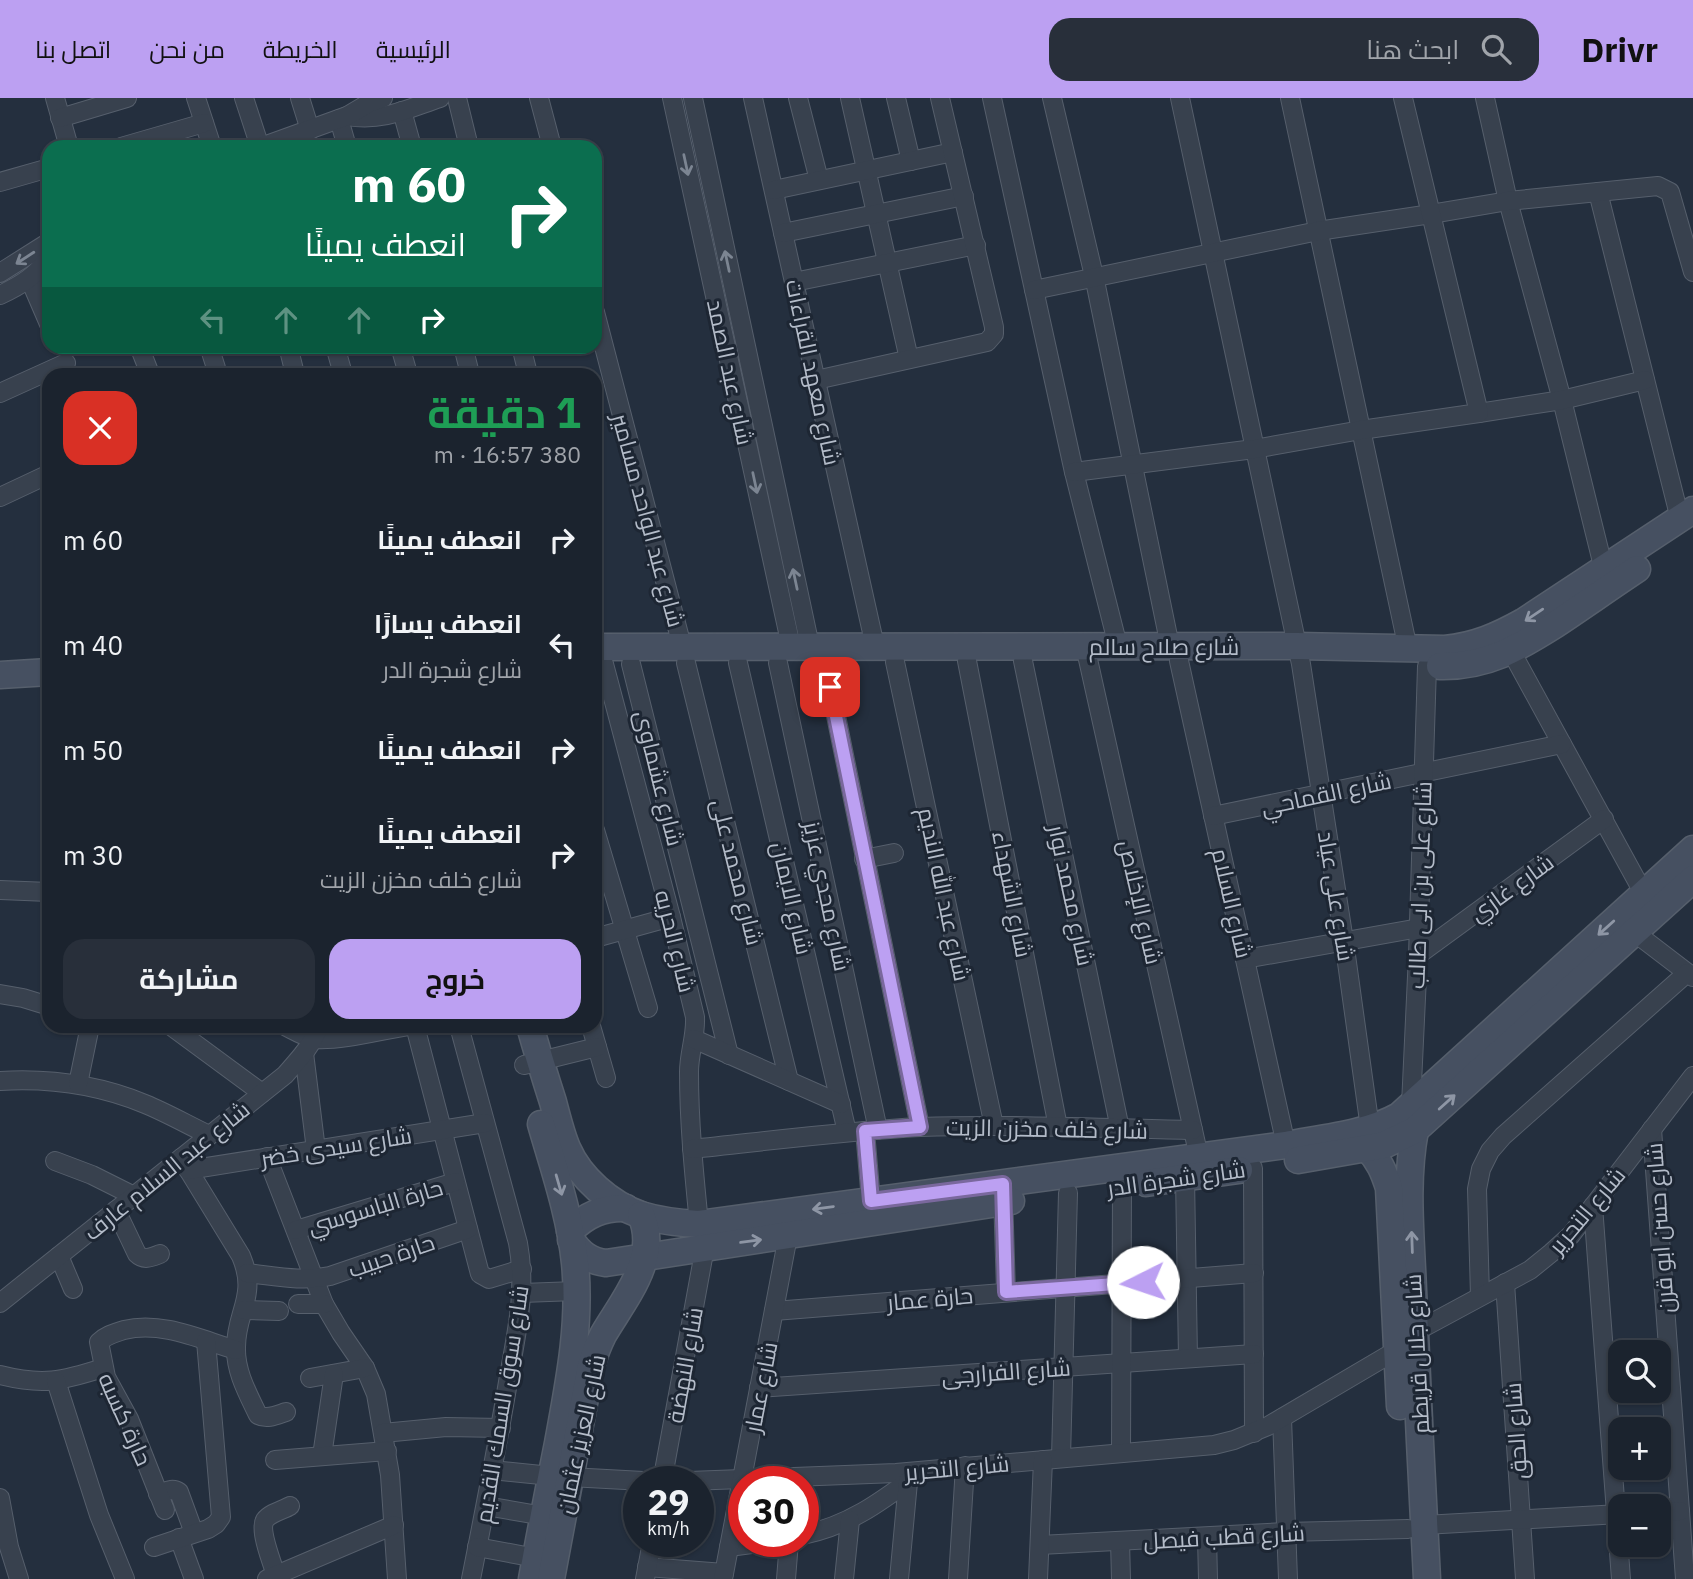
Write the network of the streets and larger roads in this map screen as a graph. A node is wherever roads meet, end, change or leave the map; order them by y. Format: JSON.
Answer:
{"nodes":[{"id":1,"x":55,"y":98,"type":"edge"},
{"id":2,"x":127,"y":98,"type":"edge"},
{"id":3,"x":196,"y":98,"type":"edge"},
{"id":4,"x":244,"y":98,"type":"edge"},
{"id":5,"x":300,"y":98,"type":"edge"},
{"id":6,"x":383,"y":98,"type":"edge"},
{"id":7,"x":440,"y":98,"type":"edge"},
{"id":8,"x":457,"y":98,"type":"edge"},
{"id":9,"x":539,"y":98,"type":"edge"},
{"id":10,"x":672,"y":98,"type":"edge"},
{"id":11,"x":693,"y":98,"type":"edge"},
{"id":12,"x":753,"y":98,"type":"edge"},
{"id":13,"x":798,"y":98,"type":"edge"},
{"id":14,"x":850,"y":98,"type":"edge"},
{"id":15,"x":896,"y":98,"type":"edge"},
{"id":16,"x":940,"y":98,"type":"edge"},
{"id":17,"x":992,"y":98,"type":"edge"},
{"id":18,"x":1052,"y":98,"type":"edge"},
{"id":19,"x":1180,"y":98,"type":"edge"},
{"id":20,"x":1290,"y":98,"type":"edge"},
{"id":21,"x":1403,"y":98,"type":"edge"},
{"id":22,"x":1485,"y":98,"type":"edge"},
{"id":23,"x":349,"y":111,"type":"edge"},
{"id":24,"x":402,"y":111,"type":"junction"},
{"id":25,"x":60,"y":118,"type":"junction"},
{"id":26,"x":204,"y":123,"type":"junction"},
{"id":27,"x":310,"y":130,"type":"junction"},
{"id":28,"x":67,"y":140,"type":"edge"},
{"id":29,"x":145,"y":140,"type":"edge"},
{"id":30,"x":210,"y":140,"type":"edge"},
{"id":31,"x":258,"y":140,"type":"edge"},
{"id":32,"x":289,"y":140,"type":"edge"},
{"id":33,"x":347,"y":140,"type":"edge"},
{"id":34,"x":410,"y":140,"type":"edge"},
{"id":35,"x":467,"y":140,"type":"edge"},
{"id":36,"x":550,"y":140,"type":"edge"},
{"id":37,"x":953,"y":152,"type":"junction"},
{"id":38,"x":911,"y":161,"type":"junction"},
{"id":39,"x":42,"y":170,"type":"edge"},
{"id":40,"x":866,"y":170,"type":"junction"},
{"id":41,"x":819,"y":180,"type":"junction"},
{"id":42,"x":0,"y":182,"type":"edge"},
{"id":43,"x":774,"y":190,"type":"junction"},
{"id":44,"x":1598,"y":192,"type":"junction"},
{"id":45,"x":964,"y":196,"type":"junction"},
{"id":46,"x":1508,"y":201,"type":"junction"},
{"id":47,"x":876,"y":214,"type":"junction"},
{"id":48,"x":1431,"y":214,"type":"junction"},
{"id":49,"x":1318,"y":231,"type":"junction"},
{"id":50,"x":783,"y":233,"type":"junction"},
{"id":51,"x":976,"y":245,"type":"junction"},
{"id":52,"x":42,"y":246,"type":"edge"},
{"id":53,"x":1213,"y":252,"type":"junction"},
{"id":54,"x":887,"y":263,"type":"junction"},
{"id":55,"x":42,"y":268,"type":"edge"},
{"id":56,"x":1693,"y":272,"type":"edge"},
{"id":57,"x":0,"y":273,"type":"edge"},
{"id":58,"x":1094,"y":276,"type":"junction"},
{"id":59,"x":30,"y":280,"type":"junction"},
{"id":60,"x":794,"y":282,"type":"junction"},
{"id":61,"x":1034,"y":290,"type":"junction"},
{"id":62,"x":0,"y":295,"type":"edge"},
{"id":63,"x":42,"y":308,"type":"edge"},
{"id":64,"x":602,"y":339,"type":"edge"},
{"id":65,"x":212,"y":354,"type":"edge"},
{"id":66,"x":909,"y":359,"type":"junction"},
{"id":67,"x":216,"y":368,"type":"dead end"},
{"id":68,"x":42,"y":378,"type":"edge"},
{"id":69,"x":816,"y":380,"type":"junction"},
{"id":70,"x":1645,"y":380,"type":"junction"},
{"id":71,"x":0,"y":393,"type":"edge"},
{"id":72,"x":1562,"y":400,"type":"junction"},
{"id":73,"x":1479,"y":413,"type":"junction"},
{"id":74,"x":1361,"y":430,"type":"junction"},
{"id":75,"x":1254,"y":449,"type":"junction"},
{"id":76,"x":1132,"y":463,"type":"junction"},
{"id":77,"x":1074,"y":472,"type":"junction"},
{"id":78,"x":42,"y":477,"type":"edge"},
{"id":79,"x":0,"y":497,"type":"edge"},
{"id":80,"x":1689,"y":520,"type":"edge"},
{"id":81,"x":1606,"y":579,"type":"junction"},
{"id":82,"x":1575,"y":600,"type":"junction"},
{"id":83,"x":1118,"y":646,"type":"junction"},
{"id":84,"x":602,"y":651,"type":"edge"},
{"id":85,"x":1511,"y":651,"type":"junction"},
{"id":86,"x":602,"y":653,"type":"edge"},
{"id":87,"x":801,"y":654,"type":"junction"},
{"id":88,"x":885,"y":654,"type":"junction"},
{"id":89,"x":1086,"y":654,"type":"junction"},
{"id":90,"x":1175,"y":654,"type":"junction"},
{"id":91,"x":684,"y":655,"type":"junction"},
{"id":92,"x":1299,"y":655,"type":"junction"},
{"id":93,"x":1418,"y":657,"type":"junction"},
{"id":94,"x":967,"y":661,"type":"junction"},
{"id":95,"x":1023,"y":661,"type":"junction"},
{"id":96,"x":738,"y":663,"type":"junction"},
{"id":97,"x":631,"y":664,"type":"junction"},
{"id":98,"x":602,"y":666,"type":"edge"},
{"id":99,"x":42,"y":672,"type":"edge"},
{"id":100,"x":0,"y":675,"type":"edge"},
{"id":101,"x":42,"y":688,"type":"edge"},
{"id":102,"x":0,"y":690,"type":"edge"},
{"id":103,"x":1562,"y":744,"type":"junction"},
{"id":104,"x":1423,"y":773,"type":"junction"},
{"id":105,"x":1321,"y":794,"type":"junction"},
{"id":106,"x":1213,"y":816,"type":"junction"},
{"id":107,"x":1604,"y":819,"type":"junction"},
{"id":108,"x":1693,"y":849,"type":"edge"},
{"id":109,"x":602,"y":853,"type":"edge"},
{"id":110,"x":894,"y":853,"type":"dead end"},
{"id":111,"x":864,"y":859,"type":"junction"},
{"id":112,"x":1667,"y":887,"type":"edge"},
{"id":113,"x":0,"y":890,"type":"edge"},
{"id":114,"x":42,"y":892,"type":"edge"},
{"id":115,"x":671,"y":917,"type":"junction"},
{"id":116,"x":1419,"y":928,"type":"junction"},
{"id":117,"x":625,"y":930,"type":"junction"},
{"id":118,"x":1634,"y":932,"type":"junction"},
{"id":119,"x":602,"y":936,"type":"edge"},
{"id":120,"x":1344,"y":941,"type":"junction"},
{"id":121,"x":1418,"y":955,"type":"junction"},
{"id":122,"x":1245,"y":959,"type":"junction"},
{"id":123,"x":1690,"y":975,"type":"edge"},
{"id":124,"x":0,"y":994,"type":"edge"},
{"id":125,"x":42,"y":1004,"type":"edge"},
{"id":126,"x":648,"y":1008,"type":"dead end"},
{"id":127,"x":89,"y":1033,"type":"edge"},
{"id":128,"x":181,"y":1033,"type":"edge"},
{"id":129,"x":344,"y":1033,"type":"edge"},
{"id":130,"x":417,"y":1033,"type":"edge"},
{"id":131,"x":461,"y":1033,"type":"edge"},
{"id":132,"x":516,"y":1033,"type":"edge"},
{"id":133,"x":530,"y":1033,"type":"edge"},
{"id":134,"x":593,"y":1033,"type":"edge"},
{"id":135,"x":312,"y":1039,"type":"edge"},
{"id":136,"x":694,"y":1039,"type":"junction"},
{"id":137,"x":597,"y":1047,"type":"junction"},
{"id":138,"x":729,"y":1055,"type":"junction"},
{"id":139,"x":532,"y":1063,"type":"junction"},
{"id":140,"x":1693,"y":1076,"type":"edge"},
{"id":141,"x":606,"y":1078,"type":"dead end"},
{"id":142,"x":0,"y":1081,"type":"edge"},
{"id":143,"x":789,"y":1081,"type":"junction"},
{"id":144,"x":78,"y":1084,"type":"junction"},
{"id":145,"x":262,"y":1093,"type":"junction"},
{"id":146,"x":841,"y":1104,"type":"junction"},
{"id":147,"x":1413,"y":1117,"type":"junction"},
{"id":148,"x":485,"y":1123,"type":"junction"},
{"id":149,"x":994,"y":1126,"type":"junction"},
{"id":150,"x":920,"y":1127,"type":"junction"},
{"id":151,"x":1058,"y":1127,"type":"junction"},
{"id":152,"x":1120,"y":1129,"type":"junction"},
{"id":153,"x":1652,"y":1129,"type":"junction"},
{"id":154,"x":442,"y":1130,"type":"junction"},
{"id":155,"x":1193,"y":1130,"type":"junction"},
{"id":156,"x":863,"y":1131,"type":"junction"},
{"id":157,"x":209,"y":1135,"type":"junction"},
{"id":158,"x":1369,"y":1138,"type":"junction"},
{"id":159,"x":1286,"y":1145,"type":"junction"},
{"id":160,"x":692,"y":1149,"type":"junction"},
{"id":161,"x":316,"y":1150,"type":"junction"},
{"id":162,"x":267,"y":1157,"type":"junction"},
{"id":163,"x":55,"y":1161,"type":"dead end"},
{"id":164,"x":184,"y":1164,"type":"junction"},
{"id":165,"x":1192,"y":1167,"type":"junction"},
{"id":166,"x":1253,"y":1168,"type":"junction"},
{"id":167,"x":455,"y":1182,"type":"junction"},
{"id":168,"x":1122,"y":1186,"type":"junction"},
{"id":169,"x":1003,"y":1193,"type":"junction"},
{"id":170,"x":1068,"y":1193,"type":"junction"},
{"id":171,"x":134,"y":1196,"type":"junction"},
{"id":172,"x":871,"y":1201,"type":"junction"},
{"id":173,"x":1400,"y":1203,"type":"junction"},
{"id":174,"x":1593,"y":1206,"type":"junction"},
{"id":175,"x":116,"y":1210,"type":"junction"},
{"id":176,"x":634,"y":1211,"type":"junction"},
{"id":177,"x":468,"y":1229,"type":"junction"},
{"id":178,"x":296,"y":1230,"type":"junction"},
{"id":179,"x":570,"y":1235,"type":"junction"},
{"id":180,"x":702,"y":1236,"type":"junction"},
{"id":181,"x":788,"y":1236,"type":"junction"},
{"id":182,"x":160,"y":1254,"type":"dead end"},
{"id":183,"x":59,"y":1256,"type":"junction"},
{"id":184,"x":644,"y":1256,"type":"junction"},
{"id":185,"x":522,"y":1269,"type":"junction"},
{"id":186,"x":247,"y":1273,"type":"junction"},
{"id":187,"x":1254,"y":1273,"type":"junction"},
{"id":188,"x":314,"y":1279,"type":"junction"},
{"id":189,"x":1187,"y":1279,"type":"junction"},
{"id":190,"x":1122,"y":1283,"type":"junction"},
{"id":191,"x":1506,"y":1283,"type":"junction"},
{"id":192,"x":1065,"y":1288,"type":"junction"},
{"id":193,"x":73,"y":1289,"type":"dead end"},
{"id":194,"x":1006,"y":1292,"type":"junction"},
{"id":195,"x":522,"y":1293,"type":"junction"},
{"id":196,"x":1480,"y":1296,"type":"junction"},
{"id":197,"x":576,"y":1297,"type":"junction"},
{"id":198,"x":0,"y":1303,"type":"edge"},
{"id":199,"x":298,"y":1304,"type":"dead end"},
{"id":200,"x":324,"y":1304,"type":"junction"},
{"id":201,"x":244,"y":1310,"type":"junction"},
{"id":202,"x":279,"y":1311,"type":"dead end"},
{"id":203,"x":774,"y":1311,"type":"junction"},
{"id":204,"x":616,"y":1315,"type":"junction"},
{"id":205,"x":206,"y":1341,"type":"junction"},
{"id":206,"x":1406,"y":1341,"type":"junction"},
{"id":207,"x":236,"y":1350,"type":"junction"},
{"id":208,"x":1254,"y":1354,"type":"junction"},
{"id":209,"x":1188,"y":1358,"type":"junction"},
{"id":210,"x":1121,"y":1363,"type":"junction"},
{"id":211,"x":1063,"y":1367,"type":"junction"},
{"id":212,"x":103,"y":1368,"type":"junction"},
{"id":213,"x":365,"y":1368,"type":"junction"},
{"id":214,"x":334,"y":1374,"type":"junction"},
{"id":215,"x":0,"y":1375,"type":"edge"},
{"id":216,"x":310,"y":1378,"type":"dead end"},
{"id":217,"x":56,"y":1381,"type":"junction"},
{"id":218,"x":759,"y":1388,"type":"junction"},
{"id":219,"x":286,"y":1412,"type":"dead end"},
{"id":220,"x":1282,"y":1418,"type":"junction"},
{"id":221,"x":500,"y":1428,"type":"junction"},
{"id":222,"x":383,"y":1433,"type":"junction"},
{"id":223,"x":1254,"y":1433,"type":"junction"},
{"id":224,"x":387,"y":1451,"type":"junction"},
{"id":225,"x":1121,"y":1453,"type":"junction"},
{"id":226,"x":322,"y":1456,"type":"junction"},
{"id":227,"x":1052,"y":1459,"type":"junction"},
{"id":228,"x":275,"y":1460,"type":"dead end"},
{"id":229,"x":665,"y":1466,"type":"edge"},
{"id":230,"x":744,"y":1466,"type":"edge"},
{"id":231,"x":965,"y":1466,"type":"junction"},
{"id":232,"x":492,"y":1470,"type":"junction"},
{"id":233,"x":924,"y":1470,"type":"junction"},
{"id":234,"x":561,"y":1476,"type":"junction"},
{"id":235,"x":819,"y":1476,"type":"edge"},
{"id":236,"x":623,"y":1480,"type":"edge"},
{"id":237,"x":908,"y":1482,"type":"junction"},
{"id":238,"x":1617,"y":1494,"type":"edge"},
{"id":239,"x":0,"y":1498,"type":"edge"},
{"id":240,"x":1684,"y":1500,"type":"edge"},
{"id":241,"x":290,"y":1506,"type":"dead end"},
{"id":242,"x":486,"y":1506,"type":"junction"},
{"id":243,"x":1608,"y":1515,"type":"edge"},
{"id":244,"x":544,"y":1516,"type":"junction"},
{"id":245,"x":1521,"y":1519,"type":"junction"},
{"id":246,"x":850,"y":1520,"type":"junction"},
{"id":247,"x":394,"y":1525,"type":"junction"},
{"id":248,"x":1416,"y":1527,"type":"junction"},
{"id":249,"x":819,"y":1532,"type":"edge"},
{"id":250,"x":1286,"y":1532,"type":"junction"},
{"id":251,"x":186,"y":1535,"type":"junction"},
{"id":252,"x":1207,"y":1537,"type":"junction"},
{"id":253,"x":1120,"y":1541,"type":"junction"},
{"id":254,"x":1040,"y":1545,"type":"junction"},
{"id":255,"x":154,"y":1547,"type":"dead end"},
{"id":256,"x":477,"y":1547,"type":"junction"},
{"id":257,"x":728,"y":1557,"type":"edge"},
{"id":258,"x":788,"y":1557,"type":"edge"},
{"id":259,"x":1620,"y":1557,"type":"edge"},
{"id":260,"x":540,"y":1572,"type":"edge"},
{"id":261,"x":646,"y":1573,"type":"edge"},
{"id":262,"x":724,"y":1576,"type":"edge"},
{"id":263,"x":271,"y":1577,"type":"edge"},
{"id":264,"x":19,"y":1579,"type":"edge"},
{"id":265,"x":125,"y":1579,"type":"edge"},
{"id":266,"x":194,"y":1579,"type":"edge"},
{"id":267,"x":397,"y":1579,"type":"edge"},
{"id":268,"x":471,"y":1579,"type":"edge"},
{"id":269,"x":786,"y":1579,"type":"edge"},
{"id":270,"x":844,"y":1579,"type":"edge"},
{"id":271,"x":899,"y":1579,"type":"edge"},
{"id":272,"x":958,"y":1579,"type":"edge"},
{"id":273,"x":1038,"y":1579,"type":"edge"},
{"id":274,"x":1121,"y":1579,"type":"edge"},
{"id":275,"x":1208,"y":1579,"type":"edge"},
{"id":276,"x":1288,"y":1579,"type":"edge"},
{"id":277,"x":1410,"y":1579,"type":"edge"},
{"id":278,"x":1427,"y":1579,"type":"edge"},
{"id":279,"x":1525,"y":1579,"type":"edge"},
{"id":280,"x":1621,"y":1579,"type":"edge"},
{"id":281,"x":1685,"y":1579,"type":"edge"}],
"edges":[{"from":1,"to":25,"type":"street"},
{"from":2,"to":25,"type":"street"},
{"from":3,"to":26,"type":"street"},
{"from":4,"to":31,"type":"street"},
{"from":5,"to":27,"type":"street"},
{"from":6,"to":23,"type":"street"},
{"from":7,"to":24,"type":"street"},
{"from":8,"to":35,"type":"street"},
{"from":9,"to":36,"type":"street"},
{"from":10,"to":87,"type":"street","name":"شارع عبد الصمد","one_way":true},
{"from":87,"to":11,"type":"street","name":"شارع عبد الصمد","one_way":true},
{"from":12,"to":43,"type":"street","name":"شارع معهد القراءات"},
{"from":13,"to":41,"type":"street"},
{"from":14,"to":40,"type":"street"},
{"from":15,"to":38,"type":"street"},
{"from":16,"to":37,"type":"street"},
{"from":17,"to":61,"type":"street"},
{"from":18,"to":58,"type":"street","name":"شارع السلام"},
{"from":19,"to":53,"type":"street","name":"شارع على عياد"},
{"from":20,"to":49,"type":"street","name":"شارع على بن ابى طالب"},
{"from":21,"to":48,"type":"street"},
{"from":22,"to":46,"type":"street"},
{"from":23,"to":24,"type":"street"},
{"from":23,"to":27,"type":"street"},
{"from":23,"to":33,"type":"street"},
{"from":24,"to":34,"type":"street"},
{"from":25,"to":28,"type":"street"},
{"from":26,"to":29,"type":"street"},
{"from":26,"to":30,"type":"street"},
{"from":27,"to":32,"type":"street"},
{"from":37,"to":38,"type":"street"},
{"from":37,"to":45,"type":"street"},
{"from":38,"to":40,"type":"street"},
{"from":39,"to":42,"type":"street"},
{"from":40,"to":41,"type":"street"},
{"from":40,"to":47,"type":"street"},
{"from":41,"to":43,"type":"street"},
{"from":43,"to":50,"type":"street","name":"شارع معهد القراءات"},
{"from":44,"to":46,"type":"street"},
{"from":44,"to":56,"type":"street"},
{"from":44,"to":70,"type":"street"},
{"from":45,"to":47,"type":"street"},
{"from":45,"to":51,"type":"street"},
{"from":46,"to":48,"type":"street"},
{"from":46,"to":72,"type":"street"},
{"from":47,"to":50,"type":"street"},
{"from":47,"to":54,"type":"street"},
{"from":48,"to":49,"type":"street"},
{"from":48,"to":73,"type":"street"},
{"from":49,"to":53,"type":"street"},
{"from":49,"to":74,"type":"street","name":"شارع على بن ابى طالب"},
{"from":50,"to":60,"type":"street","name":"شارع معهد القراءات"},
{"from":51,"to":54,"type":"street"},
{"from":51,"to":66,"type":"street"},
{"from":52,"to":57,"type":"street","one_way":true},
{"from":53,"to":58,"type":"street"},
{"from":53,"to":75,"type":"street","name":"شارع على عياد"},
{"from":54,"to":60,"type":"street"},
{"from":54,"to":66,"type":"street"},
{"from":55,"to":59,"type":"street"},
{"from":58,"to":61,"type":"street"},
{"from":58,"to":76,"type":"street","name":"شارع السلام"},
{"from":59,"to":62,"type":"street"},
{"from":59,"to":63,"type":"street"},
{"from":60,"to":69,"type":"street","name":"شارع معهد القراءات"},
{"from":61,"to":77,"type":"street"},
{"from":64,"to":91,"type":"street","name":"شارع عبد الواحد مسامير"},
{"from":65,"to":67,"type":"street"},
{"from":66,"to":69,"type":"street"},
{"from":68,"to":71,"type":"street"},
{"from":69,"to":88,"type":"street","name":"شارع معهد القراءات"},
{"from":70,"to":72,"type":"street"},
{"from":70,"to":80,"type":"street"},
{"from":72,"to":73,"type":"street"},
{"from":72,"to":81,"type":"street"},
{"from":73,"to":74,"type":"street"},
{"from":74,"to":75,"type":"street"},
{"from":74,"to":93,"type":"street","name":"شارع على بن ابى طالب"},
{"from":75,"to":76,"type":"street"},
{"from":75,"to":92,"type":"street","name":"شارع على عياد"},
{"from":76,"to":77,"type":"street"},
{"from":76,"to":90,"type":"street","name":"شارع السلام"},
{"from":77,"to":83,"type":"street"},
{"from":78,"to":79,"type":"street"},
{"from":80,"to":81,"type":"street","name":"شارع صلاح سالم"},
{"from":81,"to":82,"type":"street","name":"شارع صلاح سالم"},
{"from":82,"to":85,"type":"street","name":"شارع صلاح سالم"},
{"from":82,"to":93,"type":"street","name":"شارع صلاح سالم","one_way":true},
{"from":83,"to":89,"type":"street","name":"شارع صلاح سالم"},
{"from":83,"to":90,"type":"street","name":"شارع صلاح سالم"},
{"from":84,"to":91,"type":"street","name":"شارع صلاح سالم"},
{"from":85,"to":93,"type":"street","name":"شارع صلاح سالم"},
{"from":85,"to":103,"type":"street"},
{"from":86,"to":97,"type":"street","name":"شارع صلاح سالم"},
{"from":87,"to":88,"type":"street","name":"شارع صلاح سالم"},
{"from":87,"to":91,"type":"street","name":"شارع صلاح سالم"},
{"from":87,"to":96,"type":"street","name":"شارع صلاح سالم"},
{"from":87,"to":111,"type":"street"},
{"from":87,"to":156,"type":"street","name":"شارع مجدي عزيز"},
{"from":88,"to":89,"type":"street","name":"شارع صلاح سالم"},
{"from":88,"to":94,"type":"street","name":"شارع صلاح سالم"},
{"from":88,"to":149,"type":"street","name":"شارع عبد الله النديم"},
{"from":89,"to":90,"type":"street","name":"شارع صلاح سالم"},
{"from":89,"to":95,"type":"street","name":"شارع صلاح سالم"},
{"from":89,"to":155,"type":"street","name":"شارع الإخلاص"},
{"from":90,"to":92,"type":"street","name":"شارع صلاح سالم"},
{"from":90,"to":106,"type":"street","name":"شارع السلام"},
{"from":91,"to":96,"type":"street","name":"شارع صلاح سالم"},
{"from":91,"to":97,"type":"street","name":"شارع صلاح سالم"},
{"from":91,"to":143,"type":"street","name":"شارع محمد على"},
{"from":92,"to":93,"type":"street","name":"شارع صلاح سالم"},
{"from":92,"to":105,"type":"street","name":"شارع على عياد"},
{"from":93,"to":104,"type":"street","name":"شارع على بن ابى طالب"},
{"from":94,"to":95,"type":"street","name":"شارع صلاح سالم"},
{"from":94,"to":151,"type":"street","name":"شارع الشهداء"},
{"from":95,"to":152,"type":"street","name":"شارع محمد نوار"},
{"from":96,"to":146,"type":"street","name":"شارع الايمان"},
{"from":97,"to":138,"type":"street","name":"شارع عشماوى"},
{"from":98,"to":115,"type":"street","name":"شارع الحريه"},
{"from":99,"to":100,"type":"street"},
{"from":101,"to":102,"type":"street"},
{"from":103,"to":104,"type":"street","name":"شارع القماحي"},
{"from":103,"to":107,"type":"street"},
{"from":104,"to":105,"type":"street","name":"شارع القماحي"},
{"from":104,"to":116,"type":"street","name":"شارع على بن ابى طالب"},
{"from":105,"to":106,"type":"street","name":"شارع القماحي"},
{"from":105,"to":120,"type":"street","name":"شارع على عياد"},
{"from":106,"to":122,"type":"street","name":"شارع السلام"},
{"from":107,"to":112,"type":"street"},
{"from":107,"to":121,"type":"street","name":"شارع غازي"},
{"from":108,"to":112,"type":"street","name":"شارع شجرة الدر"},
{"from":109,"to":117,"type":"street"},
{"from":110,"to":111,"type":"street"},
{"from":111,"to":150,"type":"street"},
{"from":112,"to":118,"type":"street","name":"شارع شجرة الدر"},
{"from":112,"to":147,"type":"street","name":"شارع شجرة الدر","one_way":true},
{"from":113,"to":114,"type":"street"},
{"from":115,"to":117,"type":"street"},
{"from":115,"to":136,"type":"street","name":"شارع الحريه"},
{"from":116,"to":120,"type":"street"},
{"from":116,"to":121,"type":"street","name":"شارع على بن ابى طالب"},
{"from":117,"to":119,"type":"street"},
{"from":117,"to":126,"type":"street"},
{"from":118,"to":123,"type":"street"},
{"from":147,"to":118,"type":"street","name":"شارع شجرة الدر","one_way":true},
{"from":120,"to":122,"type":"street"},
{"from":120,"to":158,"type":"street","name":"شارع على عياد"},
{"from":121,"to":147,"type":"street","name":"شارع على بن ابى طالب"},
{"from":122,"to":159,"type":"street","name":"شارع السلام"},
{"from":123,"to":196,"type":"street"},
{"from":124,"to":125,"type":"street"},
{"from":127,"to":144,"type":"street"},
{"from":128,"to":145,"type":"street"},
{"from":129,"to":135,"type":"street"},
{"from":130,"to":154,"type":"street"},
{"from":131,"to":148,"type":"street","name":"شارع سوق السمك القديم"},
{"from":132,"to":139,"type":"street"},
{"from":133,"to":139,"type":"street"},
{"from":134,"to":137,"type":"street"},
{"from":135,"to":145,"type":"street","name":"شارع عبد السلام عارف"},
{"from":135,"to":161,"type":"street"},
{"from":136,"to":138,"type":"street"},
{"from":136,"to":160,"type":"street","name":"شارع الحريه"},
{"from":137,"to":139,"type":"street"},
{"from":137,"to":141,"type":"street"},
{"from":138,"to":143,"type":"street"},
{"from":139,"to":176,"type":"street"},
{"from":139,"to":179,"type":"street","name":"شارع العزيز عثمان","one_way":true},
{"from":140,"to":153,"type":"street","name":"شارع التحرير"},
{"from":142,"to":144,"type":"street"},
{"from":143,"to":146,"type":"street"},
{"from":144,"to":157,"type":"street"},
{"from":145,"to":157,"type":"street","name":"شارع عبد السلام عارف"},
{"from":146,"to":156,"type":"street","name":"شارع الايمان"},
{"from":147,"to":158,"type":"street","name":"شارع شجرة الدر"},
{"from":147,"to":173,"type":"street","name":"شارع جلال قريطم"},
{"from":148,"to":154,"type":"street","name":"شارع سيدى خضر"},
{"from":148,"to":185,"type":"street","name":"شارع سوق السمك القديم"},
{"from":149,"to":150,"type":"street","name":"شارع خلف مخزن الزيت"},
{"from":149,"to":151,"type":"street","name":"شارع خلف مخزن الزيت"},
{"from":150,"to":156,"type":"street","name":"شارع خلف مخزن الزيت"},
{"from":151,"to":152,"type":"street","name":"شارع خلف مخزن الزيت"},
{"from":152,"to":155,"type":"street","name":"شارع خلف مخزن الزيت"},
{"from":153,"to":174,"type":"street","name":"شارع التحرير"},
{"from":153,"to":240,"type":"street","name":"شارع حسن ابو قرن"},
{"from":154,"to":161,"type":"street","name":"شارع سيدى خضر"},
{"from":154,"to":167,"type":"street"},
{"from":155,"to":165,"type":"street","name":"شارع الإخلاص"},
{"from":156,"to":160,"type":"street","name":"شارع خلف مخزن الزيت"},
{"from":156,"to":172,"type":"street"},
{"from":157,"to":164,"type":"street","name":"شارع عبد السلام عارف"},
{"from":158,"to":159,"type":"street","name":"شارع شجرة الدر"},
{"from":158,"to":166,"type":"street","name":"شارع شجرة الدر"},
{"from":158,"to":173,"type":"street","name":"شارع جلال قريطم"},
{"from":159,"to":165,"type":"street","name":"شارع شجرة الدر"},
{"from":160,"to":180,"type":"street","name":"شارع الحريه"},
{"from":161,"to":162,"type":"street","name":"شارع سيدى خضر"},
{"from":162,"to":164,"type":"street","name":"شارع سيدى خضر"},
{"from":162,"to":178,"type":"street"},
{"from":163,"to":171,"type":"street"},
{"from":164,"to":171,"type":"street","name":"شارع عبد السلام عارف"},
{"from":164,"to":186,"type":"street"},
{"from":165,"to":166,"type":"street","name":"شارع شجرة الدر"},
{"from":165,"to":168,"type":"street","name":"شارع شجرة الدر"},
{"from":165,"to":169,"type":"street","name":"شارع شجرة الدر"},
{"from":165,"to":189,"type":"street","name":"شارع الإخلاص"},
{"from":166,"to":187,"type":"street"},
{"from":167,"to":177,"type":"street"},
{"from":167,"to":178,"type":"street","name":"حارة الباسوسي"},
{"from":168,"to":170,"type":"street","name":"شارع شجرة الدر"},
{"from":168,"to":190,"type":"street"},
{"from":169,"to":170,"type":"street","name":"شارع شجرة الدر"},
{"from":169,"to":172,"type":"street","name":"شارع شجرة الدر"},
{"from":169,"to":181,"type":"street","name":"شارع شجرة الدر"},
{"from":169,"to":194,"type":"street"},
{"from":170,"to":192,"type":"street"},
{"from":171,"to":175,"type":"street","name":"شارع عبد السلام عارف"},
{"from":172,"to":180,"type":"street","name":"شارع شجرة الدر","one_way":true},
{"from":173,"to":206,"type":"street","name":"شارع جلال قريطم"},
{"from":174,"to":191,"type":"street","name":"شارع التحرير"},
{"from":174,"to":238,"type":"street"},
{"from":175,"to":182,"type":"street"},
{"from":175,"to":183,"type":"street","name":"شارع عبد السلام عارف"},
{"from":176,"to":179,"type":"street"},
{"from":176,"to":180,"type":"street","name":"شارع شجرة الدر"},
{"from":176,"to":184,"type":"street"},
{"from":177,"to":185,"type":"street"},
{"from":177,"to":188,"type":"street","name":"حارة حبيب"},
{"from":178,"to":188,"type":"street"},
{"from":179,"to":184,"type":"street","name":"شارع شجرة الدر"},
{"from":179,"to":197,"type":"street","name":"شارع العزيز عثمان"},
{"from":180,"to":181,"type":"street","name":"شارع شجرة الدر","one_way":true},
{"from":180,"to":184,"type":"street","name":"شارع شجرة الدر"},
{"from":180,"to":229,"type":"street","name":"شارع النهضة"},
{"from":181,"to":203,"type":"street","name":"شارع عمار"},
{"from":183,"to":193,"type":"street"},
{"from":183,"to":198,"type":"street","name":"شارع عبد السلام عارف"},
{"from":184,"to":204,"type":"street","name":"شارع العزيز عثمان"},
{"from":185,"to":195,"type":"street","name":"شارع سوق السمك القديم"},
{"from":186,"to":188,"type":"street","name":"حارة حبيب"},
{"from":186,"to":201,"type":"street"},
{"from":187,"to":189,"type":"street","name":"حارة عمار"},
{"from":187,"to":208,"type":"street"},
{"from":188,"to":200,"type":"street"},
{"from":189,"to":190,"type":"street","name":"حارة عمار"},
{"from":189,"to":209,"type":"street","name":"شارع الإخلاص"},
{"from":190,"to":192,"type":"street","name":"حارة عمار"},
{"from":190,"to":210,"type":"street"},
{"from":191,"to":196,"type":"street","name":"شارع التحرير"},
{"from":191,"to":245,"type":"street","name":"شارع الحق"},
{"from":192,"to":194,"type":"street","name":"حارة عمار"},
{"from":192,"to":211,"type":"street"},
{"from":194,"to":203,"type":"street","name":"حارة عمار"},
{"from":195,"to":197,"type":"street"},
{"from":195,"to":221,"type":"street","name":"شارع سوق السمك القديم"},
{"from":196,"to":206,"type":"street","name":"شارع التحرير"},
{"from":197,"to":204,"type":"street"},
{"from":197,"to":234,"type":"street","name":"شارع العزيز عثمان"},
{"from":199,"to":200,"type":"street"},
{"from":200,"to":213,"type":"street"},
{"from":201,"to":202,"type":"street"},
{"from":201,"to":207,"type":"street"},
{"from":203,"to":218,"type":"street","name":"شارع عمار"},
{"from":204,"to":234,"type":"street","name":"شارع العزيز عثمان"},
{"from":205,"to":207,"type":"street","name":"حارة كسبه"},
{"from":205,"to":212,"type":"street","name":"حارة كسبه"},
{"from":205,"to":251,"type":"street"},
{"from":206,"to":220,"type":"street","name":"شارع التحرير"},
{"from":206,"to":248,"type":"street","name":"شارع جلال قريطم"},
{"from":207,"to":219,"type":"street"},
{"from":208,"to":209,"type":"street","name":"شارع الفرارجى"},
{"from":208,"to":223,"type":"street"},
{"from":209,"to":210,"type":"street","name":"شارع الفرارجى"},
{"from":210,"to":211,"type":"street","name":"شارع الفرارجى"},
{"from":210,"to":225,"type":"street"},
{"from":211,"to":218,"type":"street","name":"شارع الفرارجى"},
{"from":211,"to":227,"type":"street"},
{"from":212,"to":217,"type":"street"},
{"from":212,"to":251,"type":"street","name":"حارة كسبه"},
{"from":213,"to":214,"type":"street"},
{"from":213,"to":222,"type":"street"},
{"from":214,"to":216,"type":"street"},
{"from":214,"to":226,"type":"street"},
{"from":215,"to":217,"type":"street"},
{"from":217,"to":265,"type":"street"},
{"from":218,"to":230,"type":"street","name":"شارع عمار"},
{"from":220,"to":223,"type":"street","name":"شارع التحرير"},
{"from":220,"to":250,"type":"street"},
{"from":221,"to":222,"type":"street"},
{"from":221,"to":232,"type":"street","name":"شارع سوق السمك القديم"},
{"from":222,"to":224,"type":"street"},
{"from":223,"to":225,"type":"street","name":"شارع التحرير"},
{"from":224,"to":226,"type":"street"},
{"from":224,"to":247,"type":"street"},
{"from":225,"to":227,"type":"street","name":"شارع التحرير"},
{"from":226,"to":228,"type":"street"},
{"from":227,"to":231,"type":"street","name":"شارع التحرير"},
{"from":227,"to":254,"type":"street"},
{"from":231,"to":233,"type":"street","name":"شارع التحرير"},
{"from":231,"to":272,"type":"street"},
{"from":232,"to":234,"type":"street","name":"شارع التحرير"},
{"from":232,"to":242,"type":"street","name":"شارع سوق السمك القديم"},
{"from":233,"to":235,"type":"street","name":"شارع التحرير"},
{"from":233,"to":237,"type":"street"},
{"from":234,"to":236,"type":"street","name":"شارع التحرير"},
{"from":234,"to":244,"type":"street","name":"شارع العزيز عثمان"},
{"from":234,"to":260,"type":"street","name":"شارع العزيز عثمان"},
{"from":237,"to":246,"type":"street"},
{"from":237,"to":271,"type":"street"},
{"from":239,"to":264,"type":"street"},
{"from":240,"to":281,"type":"street","name":"شارع حسن ابو قرن"},
{"from":241,"to":263,"type":"street"},
{"from":242,"to":244,"type":"street"},
{"from":242,"to":256,"type":"street","name":"شارع سوق السمك القديم"},
{"from":243,"to":245,"type":"street","name":"شارع قطب فيصل"},
{"from":244,"to":260,"type":"street","name":"شارع العزيز عثمان"},
{"from":245,"to":248,"type":"street","name":"شارع قطب فيصل"},
{"from":245,"to":279,"type":"street","name":"شارع الحق"},
{"from":246,"to":249,"type":"street"},
{"from":246,"to":270,"type":"street"},
{"from":247,"to":263,"type":"street"},
{"from":247,"to":267,"type":"street"},
{"from":248,"to":250,"type":"street","name":"شارع قطب فيصل"},
{"from":248,"to":277,"type":"street","name":"شارع جلال قريطم"},
{"from":248,"to":278,"type":"street","name":"شارع جلال قريطم"},
{"from":250,"to":252,"type":"street","name":"شارع قطب فيصل"},
{"from":250,"to":276,"type":"street"},
{"from":251,"to":255,"type":"street"},
{"from":251,"to":266,"type":"street"},
{"from":252,"to":253,"type":"street","name":"شارع قطب فيصل"},
{"from":252,"to":275,"type":"street"},
{"from":253,"to":254,"type":"street","name":"شارع قطب فيصل"},
{"from":253,"to":274,"type":"street"},
{"from":254,"to":273,"type":"street"},
{"from":256,"to":260,"type":"street"},
{"from":256,"to":268,"type":"street","name":"شارع سوق السمك القديم"},
{"from":257,"to":262,"type":"street","name":"شارع عمار"},
{"from":258,"to":269,"type":"street"},
{"from":259,"to":280,"type":"street"},
{"from":261,"to":262,"type":"street"}]}
